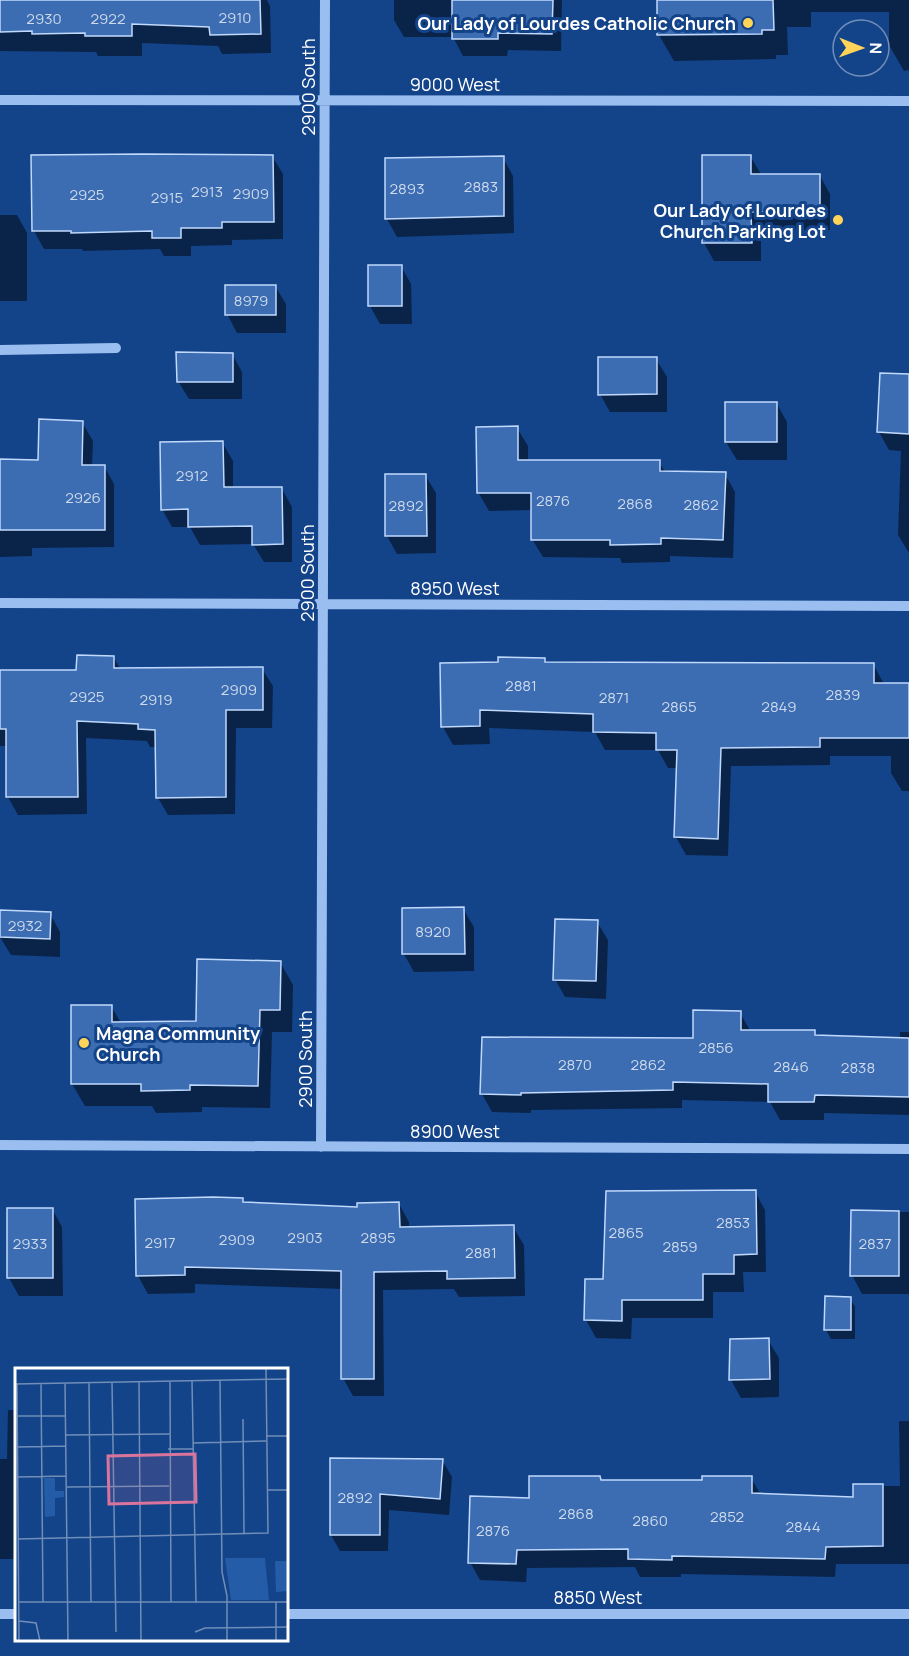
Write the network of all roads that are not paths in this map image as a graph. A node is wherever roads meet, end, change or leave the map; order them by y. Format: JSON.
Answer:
{"nodes":[{"id":1,"x":325,"y":0,"type":"edge"},
{"id":2,"x":0,"y":100,"type":"edge"},
{"id":3,"x":325,"y":101,"type":"junction"},
{"id":4,"x":909,"y":101,"type":"edge"},
{"id":5,"x":116,"y":348,"type":"dead end"},
{"id":6,"x":0,"y":350,"type":"edge"},
{"id":7,"x":0,"y":603,"type":"edge"},
{"id":8,"x":323,"y":604,"type":"junction"},
{"id":9,"x":909,"y":606,"type":"edge"},
{"id":10,"x":0,"y":1145,"type":"edge"},
{"id":11,"x":321,"y":1147,"type":"junction"},
{"id":12,"x":909,"y":1149,"type":"edge"},
{"id":13,"x":288,"y":1614,"type":"edge"},
{"id":14,"x":909,"y":1614,"type":"edge"}],
"edges":[{"from":1,"to":3,"type":"street","name":"2900 South"},
{"from":2,"to":3,"type":"street","name":"9000 West"},
{"from":3,"to":4,"type":"street","name":"9000 West"},
{"from":3,"to":8,"type":"street","name":"2900 South"},
{"from":5,"to":6,"type":"street"},
{"from":7,"to":8,"type":"street","name":"8950 West"},
{"from":8,"to":9,"type":"street","name":"8950 West"},
{"from":8,"to":11,"type":"street","name":"2900 South"},
{"from":10,"to":11,"type":"street","name":"8900 West"},
{"from":11,"to":12,"type":"street","name":"8900 West"},
{"from":13,"to":14,"type":"street","name":"8850 West"}]}
